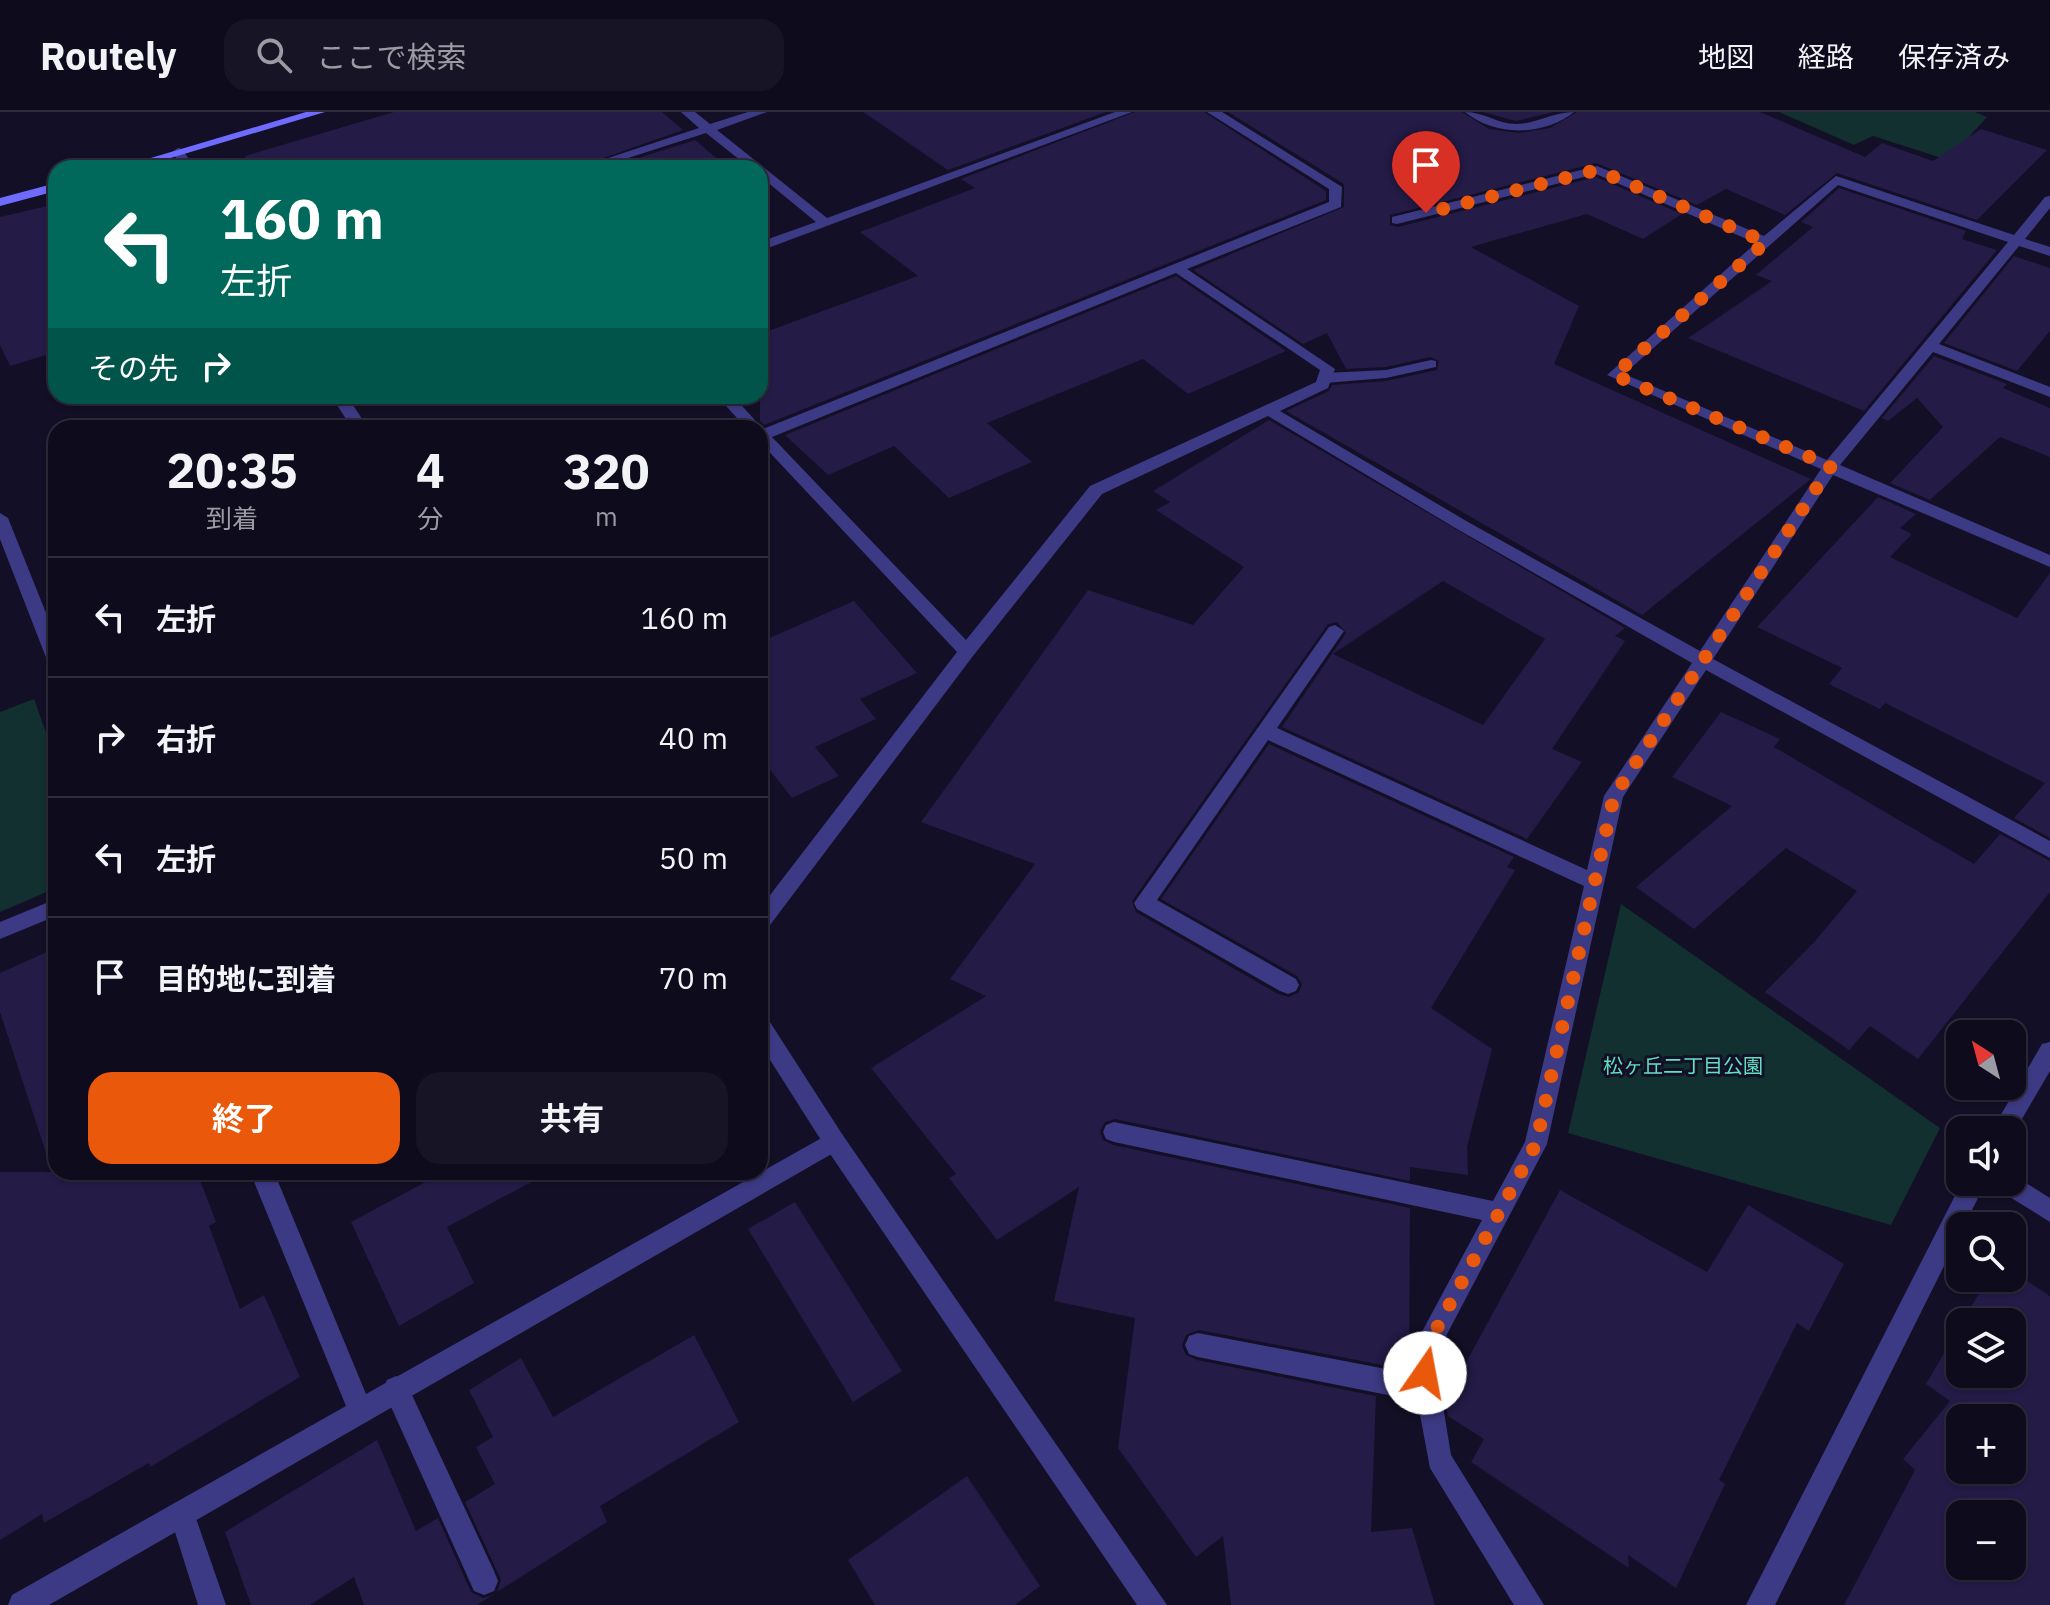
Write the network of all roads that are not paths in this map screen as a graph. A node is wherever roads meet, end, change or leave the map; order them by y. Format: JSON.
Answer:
{"nodes":[{"id":1,"x":319,"y":112,"type":"edge"},
{"id":2,"x":687,"y":112,"type":"edge"},
{"id":3,"x":761,"y":112,"type":"edge"},
{"id":4,"x":1126,"y":112,"type":"edge"},
{"id":5,"x":1213,"y":112,"type":"edge"},
{"id":6,"x":1471,"y":112,"type":"edge"},
{"id":7,"x":1568,"y":112,"type":"edge"},
{"id":8,"x":709,"y":129,"type":"junction"},
{"id":9,"x":178,"y":152,"type":"junction"},
{"id":10,"x":150,"y":160,"type":"edge"},
{"id":11,"x":184,"y":160,"type":"edge"},
{"id":12,"x":610,"y":160,"type":"edge"},
{"id":13,"x":748,"y":160,"type":"edge"},
{"id":14,"x":768,"y":176,"type":"edge"},
{"id":15,"x":48,"y":189,"type":"edge"},
{"id":16,"x":2050,"y":200,"type":"edge"},
{"id":17,"x":0,"y":202,"type":"edge"},
{"id":18,"x":1397,"y":220,"type":"dead end"},
{"id":19,"x":826,"y":223,"type":"junction"},
{"id":20,"x":2019,"y":240,"type":"junction"},
{"id":21,"x":1766,"y":242,"type":"junction"},
{"id":22,"x":768,"y":244,"type":"edge"},
{"id":23,"x":2050,"y":252,"type":"edge"},
{"id":24,"x":1177,"y":268,"type":"junction"},
{"id":25,"x":1930,"y":346,"type":"junction"},
{"id":26,"x":1431,"y":364,"type":"dead end"},
{"id":27,"x":1325,"y":378,"type":"junction"},
{"id":28,"x":2050,"y":392,"type":"edge"},
{"id":29,"x":733,"y":404,"type":"edge"},
{"id":30,"x":1270,"y":411,"type":"junction"},
{"id":31,"x":748,"y":420,"type":"edge"},
{"id":32,"x":768,"y":428,"type":"edge"},
{"id":33,"x":768,"y":442,"type":"edge"},
{"id":34,"x":1831,"y":466,"type":"junction"},
{"id":35,"x":0,"y":518,"type":"edge"},
{"id":36,"x":4,"y":537,"type":"edge"},
{"id":37,"x":2050,"y":561,"type":"edge"},
{"id":38,"x":48,"y":626,"type":"edge"},
{"id":39,"x":1335,"y":631,"type":"dead end"},
{"id":40,"x":967,"y":652,"type":"junction"},
{"id":41,"x":1700,"y":660,"type":"junction"},
{"id":42,"x":1265,"y":731,"type":"junction"},
{"id":43,"x":2050,"y":850,"type":"edge"},
{"id":44,"x":1594,"y":882,"type":"junction"},
{"id":45,"x":48,"y":910,"type":"edge"},
{"id":46,"x":768,"y":913,"type":"edge"},
{"id":47,"x":0,"y":931,"type":"edge"},
{"id":48,"x":1288,"y":985,"type":"dead end"},
{"id":49,"x":768,"y":1038,"type":"edge"},
{"id":50,"x":2050,"y":1051,"type":"edge"},
{"id":51,"x":2011,"y":1116,"type":"edge"},
{"id":52,"x":1114,"y":1132,"type":"dead end"},
{"id":53,"x":834,"y":1141,"type":"junction"},
{"id":54,"x":768,"y":1178,"type":"edge"},
{"id":55,"x":265,"y":1180,"type":"edge"},
{"id":56,"x":765,"y":1180,"type":"edge"},
{"id":57,"x":1967,"y":1196,"type":"edge"},
{"id":58,"x":2026,"y":1196,"type":"edge"},
{"id":59,"x":2050,"y":1211,"type":"edge"},
{"id":60,"x":1499,"y":1213,"type":"junction"},
{"id":61,"x":1198,"y":1345,"type":"dead end"},
{"id":62,"x":396,"y":1389,"type":"junction"},
{"id":63,"x":1428,"y":1390,"type":"junction"},
{"id":64,"x":360,"y":1410,"type":"junction"},
{"id":65,"x":182,"y":1513,"type":"junction"},
{"id":66,"x":484,"y":1581,"type":"dead end"},
{"id":67,"x":22,"y":1605,"type":"edge"},
{"id":68,"x":212,"y":1605,"type":"edge"},
{"id":69,"x":1153,"y":1605,"type":"edge"},
{"id":70,"x":1530,"y":1605,"type":"edge"},
{"id":71,"x":1760,"y":1605,"type":"edge"}],
"edges":[{"from":1,"to":9,"type":"main road"},
{"from":2,"to":8,"type":"street"},
{"from":3,"to":8,"type":"street"},
{"from":4,"to":19,"type":"street"},
{"from":5,"to":24,"type":"street"},
{"from":6,"to":7,"type":"street"},
{"from":8,"to":12,"type":"street"},
{"from":8,"to":13,"type":"street"},
{"from":9,"to":10,"type":"main road"},
{"from":9,"to":11,"type":"street"},
{"from":14,"to":19,"type":"street"},
{"from":15,"to":17,"type":"main road"},
{"from":16,"to":20,"type":"street"},
{"from":18,"to":21,"type":"street"},
{"from":19,"to":22,"type":"street"},
{"from":20,"to":21,"type":"street"},
{"from":20,"to":23,"type":"street"},
{"from":20,"to":25,"type":"street"},
{"from":21,"to":34,"type":"street"},
{"from":24,"to":27,"type":"street"},
{"from":24,"to":32,"type":"street"},
{"from":25,"to":28,"type":"street"},
{"from":25,"to":34,"type":"street"},
{"from":26,"to":27,"type":"street"},
{"from":27,"to":30,"type":"street"},
{"from":29,"to":31,"type":"street"},
{"from":30,"to":40,"type":"street"},
{"from":30,"to":41,"type":"street"},
{"from":33,"to":40,"type":"street"},
{"from":34,"to":37,"type":"street"},
{"from":34,"to":41,"type":"street"},
{"from":35,"to":36,"type":"street"},
{"from":36,"to":38,"type":"street"},
{"from":39,"to":42,"type":"street"},
{"from":40,"to":46,"type":"street"},
{"from":41,"to":43,"type":"street"},
{"from":41,"to":44,"type":"street"},
{"from":42,"to":44,"type":"street"},
{"from":42,"to":48,"type":"street"},
{"from":44,"to":60,"type":"street"},
{"from":45,"to":47,"type":"street"},
{"from":49,"to":53,"type":"street"},
{"from":50,"to":51,"type":"street"},
{"from":52,"to":60,"type":"street"},
{"from":53,"to":54,"type":"street"},
{"from":53,"to":69,"type":"street"},
{"from":55,"to":64,"type":"street"},
{"from":56,"to":62,"type":"street"},
{"from":57,"to":71,"type":"street"},
{"from":58,"to":59,"type":"street"},
{"from":60,"to":63,"type":"street"},
{"from":61,"to":63,"type":"street"},
{"from":62,"to":64,"type":"street"},
{"from":62,"to":66,"type":"street"},
{"from":63,"to":70,"type":"street"},
{"from":64,"to":65,"type":"street"},
{"from":65,"to":67,"type":"street"},
{"from":65,"to":68,"type":"street"}]}
